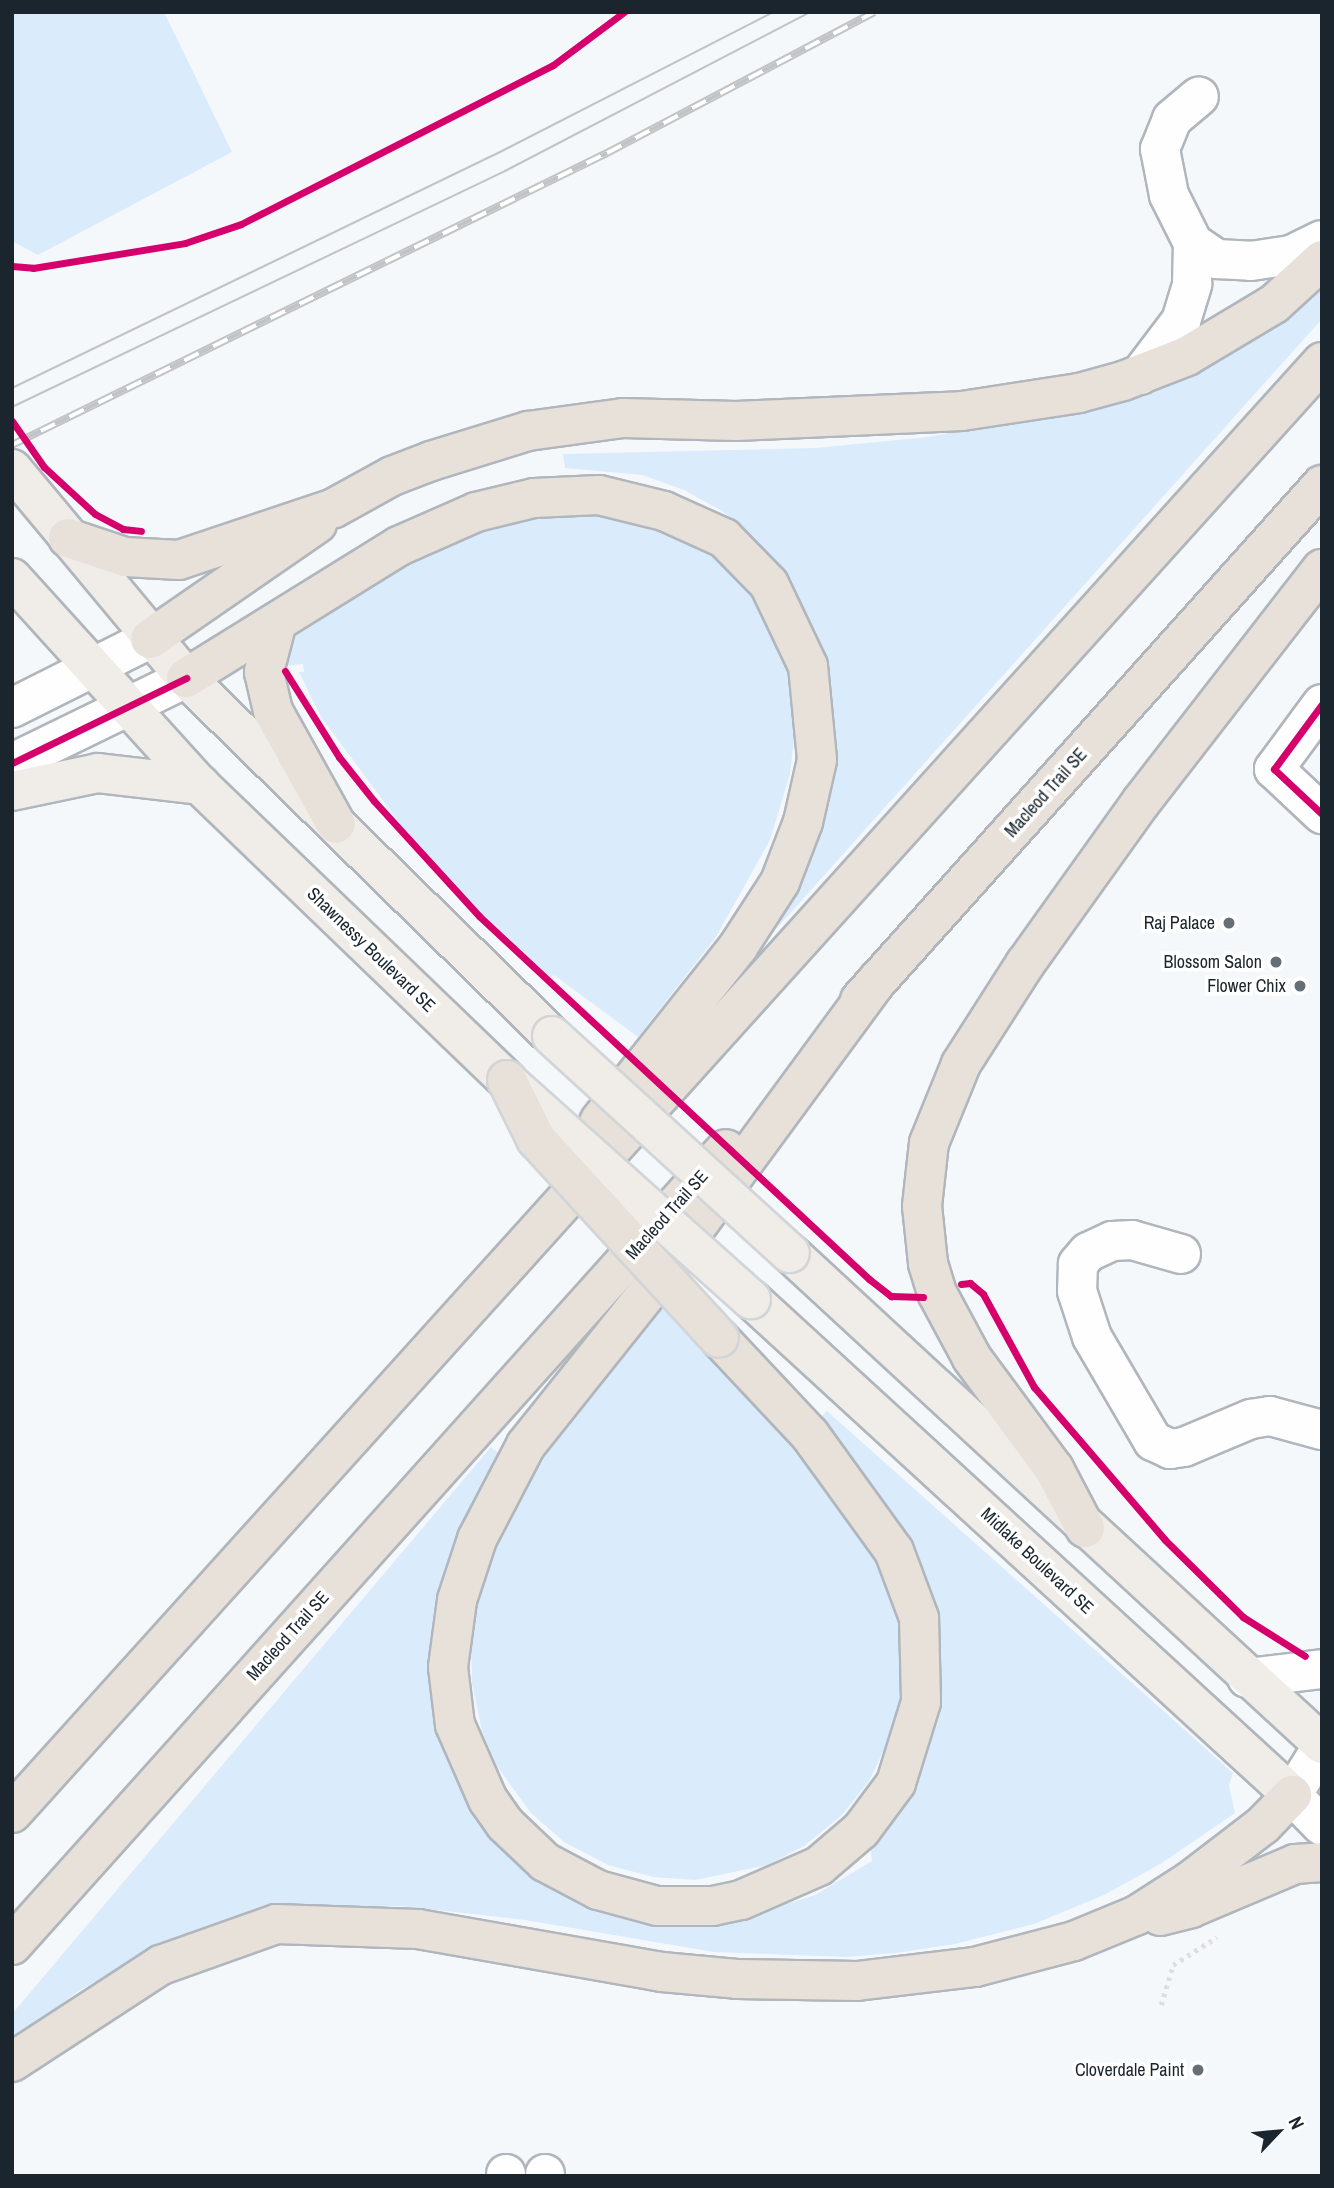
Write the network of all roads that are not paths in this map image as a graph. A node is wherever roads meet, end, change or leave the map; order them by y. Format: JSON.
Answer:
{"nodes":[{"id":1,"x":1199,"y":96,"type":"dead end"},
{"id":2,"x":1322,"y":240,"type":"edge"},
{"id":3,"x":1193,"y":243,"type":"junction"},
{"id":4,"x":1322,"y":260,"type":"edge"},
{"id":5,"x":1322,"y":362,"type":"edge"},
{"id":6,"x":1140,"y":375,"type":"junction"},
{"id":7,"x":12,"y":469,"type":"edge"},
{"id":8,"x":1322,"y":485,"type":"edge"},
{"id":9,"x":334,"y":508,"type":"junction"},
{"id":10,"x":68,"y":538,"type":"junction"},
{"id":11,"x":1322,"y":569,"type":"edge"},
{"id":12,"x":12,"y":578,"type":"edge"},
{"id":13,"x":278,"y":622,"type":"junction"},
{"id":14,"x":150,"y":639,"type":"junction"},
{"id":15,"x":93,"y":668,"type":"junction"},
{"id":16,"x":186,"y":678,"type":"junction"},
{"id":17,"x":1322,"y":704,"type":"edge"},
{"id":18,"x":127,"y":706,"type":"junction"},
{"id":19,"x":12,"y":708,"type":"edge"},
{"id":20,"x":12,"y":763,"type":"edge"},
{"id":21,"x":200,"y":785,"type":"junction"},
{"id":22,"x":12,"y":791,"type":"edge"},
{"id":23,"x":1322,"y":814,"type":"edge"},
{"id":24,"x":336,"y":824,"type":"junction"},
{"id":25,"x":877,"y":981,"type":"junction"},
{"id":26,"x":506,"y":1080,"type":"junction"},
{"id":27,"x":548,"y":1217,"type":"junction"},
{"id":28,"x":1181,"y":1254,"type":"dead end"},
{"id":29,"x":751,"y":1298,"type":"joint"},
{"id":30,"x":1322,"y":1430,"type":"edge"},
{"id":31,"x":1085,"y":1528,"type":"junction"},
{"id":32,"x":1322,"y":1669,"type":"edge"},
{"id":33,"x":1247,"y":1678,"type":"junction"},
{"id":34,"x":1322,"y":1745,"type":"edge"},
{"id":35,"x":1307,"y":1785,"type":"edge"},
{"id":36,"x":12,"y":1813,"type":"edge"},
{"id":37,"x":1322,"y":1826,"type":"edge"},
{"id":38,"x":1322,"y":1862,"type":"edge"},
{"id":39,"x":1136,"y":1915,"type":"junction"},
{"id":40,"x":12,"y":1945,"type":"edge"},
{"id":41,"x":12,"y":2062,"type":"edge"}],
"edges":[{"from":1,"to":3,"type":"street"},
{"from":2,"to":3,"type":"street"},
{"from":3,"to":6,"type":"street"},
{"from":4,"to":6,"type":"highway"},
{"from":5,"to":27,"type":"highway"},
{"from":6,"to":9,"type":"highway"},
{"from":7,"to":10,"type":"main road"},
{"from":8,"to":25,"type":"highway","name":"Macleod Trail SE"},
{"from":9,"to":10,"type":"highway"},
{"from":9,"to":14,"type":"highway"},
{"from":10,"to":14,"type":"main road"},
{"from":11,"to":31,"type":"highway"},
{"from":12,"to":15,"type":"main road","name":"Shawnessy Boulevard SE"},
{"from":13,"to":16,"type":"highway"},
{"from":13,"to":24,"type":"highway"},
{"from":13,"to":27,"type":"highway"},
{"from":14,"to":15,"type":"street"},
{"from":14,"to":16,"type":"main road"},
{"from":15,"to":18,"type":"main road","name":"Shawnessy Boulevard SE"},
{"from":15,"to":19,"type":"street"},
{"from":16,"to":18,"type":"street"},
{"from":16,"to":24,"type":"main road"},
{"from":17,"to":23,"type":"street"},
{"from":18,"to":20,"type":"street"},
{"from":18,"to":21,"type":"main road","name":"Shawnessy Boulevard SE"},
{"from":21,"to":22,"type":"main road"},
{"from":21,"to":26,"type":"main road","name":"Shawnessy Boulevard SE"},
{"from":24,"to":31,"type":"main road","bridge":true},
{"from":25,"to":26,"type":"highway","bridge":true},
{"from":25,"to":40,"type":"highway","name":"Macleod Trail SE"},
{"from":26,"to":29,"type":"main road","name":"Shawnessy Boulevard SE","bridge":true},
{"from":27,"to":36,"type":"highway"},
{"from":28,"to":30,"type":"street"},
{"from":29,"to":35,"type":"main road","name":"Midlake Boulevard SE"},
{"from":31,"to":33,"type":"main road"},
{"from":32,"to":33,"type":"street"},
{"from":33,"to":34,"type":"main road"},
{"from":34,"to":35,"type":"street"},
{"from":35,"to":37,"type":"street","name":"Midlake Boulevard SE"},
{"from":35,"to":39,"type":"highway"},
{"from":38,"to":39,"type":"highway"},
{"from":39,"to":41,"type":"highway"}]}
